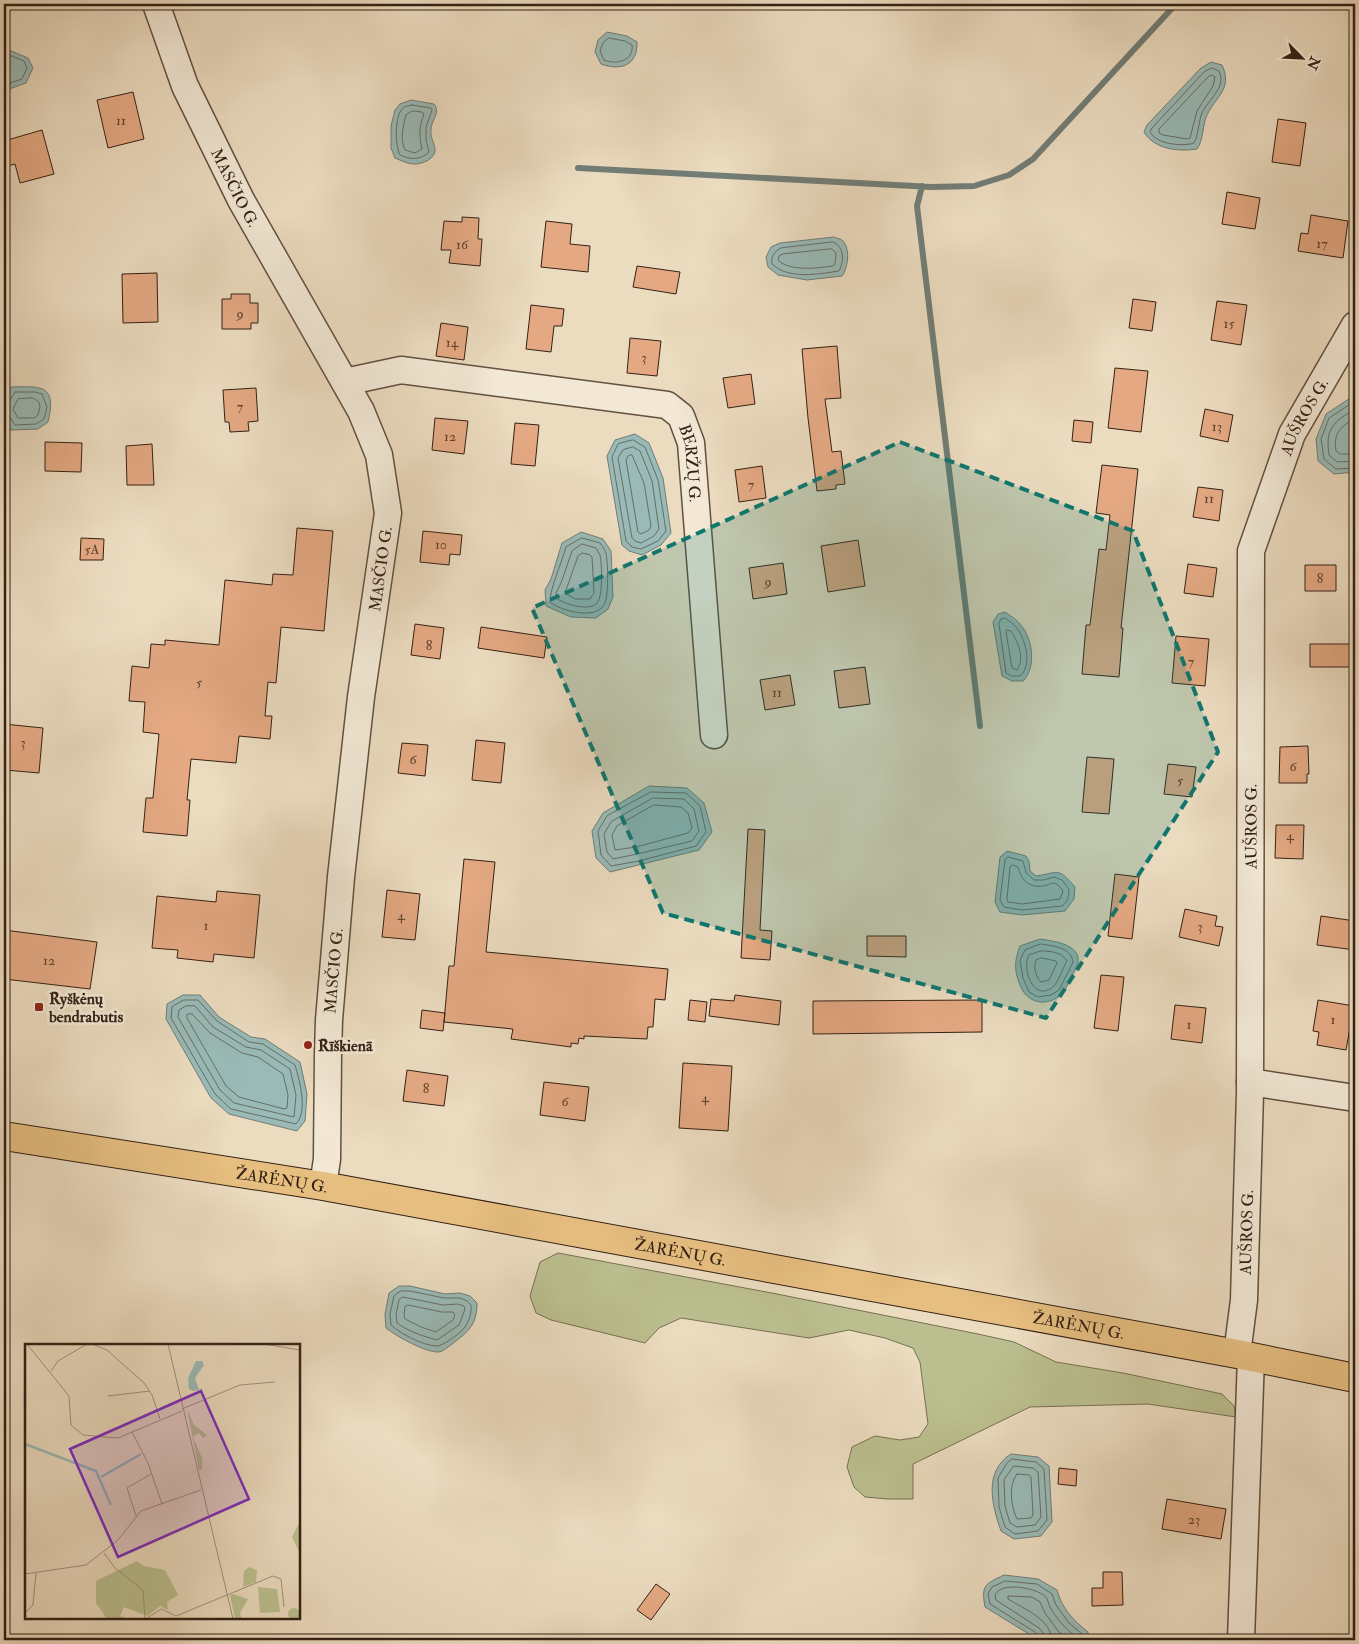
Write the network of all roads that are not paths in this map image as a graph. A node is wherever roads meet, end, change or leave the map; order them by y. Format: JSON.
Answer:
{"nodes":[{"id":1,"x":156,"y":4,"type":"edge"},
{"id":2,"x":1355,"y":325,"type":"edge"},
{"id":3,"x":345,"y":382,"type":"junction"},
{"id":4,"x":714,"y":735,"type":"dead end"},
{"id":5,"x":1250,"y":1082,"type":"junction"},
{"id":6,"x":1355,"y":1098,"type":"edge"},
{"id":7,"x":4,"y":1136,"type":"edge"},
{"id":8,"x":323,"y":1186,"type":"junction"},
{"id":9,"x":1244,"y":1355,"type":"junction"},
{"id":10,"x":1355,"y":1378,"type":"edge"},
{"id":11,"x":1241,"y":1640,"type":"edge"}],
"edges":[{"from":1,"to":3,"type":"street","name":"MASČIO G."},
{"from":2,"to":5,"type":"street","name":"AUŠROS G."},
{"from":3,"to":4,"type":"street","name":"BERŽŲ G."},
{"from":3,"to":8,"type":"street","name":"MASČIO G."},
{"from":5,"to":6,"type":"street"},
{"from":5,"to":9,"type":"street","name":"AUŠROS G."},
{"from":7,"to":8,"type":"main road","name":"ŽARĖNŲ G."},
{"from":8,"to":9,"type":"main road","name":"ŽARĖNŲ G."},
{"from":9,"to":10,"type":"main road","name":"ŽARĖNŲ G."},
{"from":9,"to":11,"type":"street","name":"AUŠROS G."}]}
